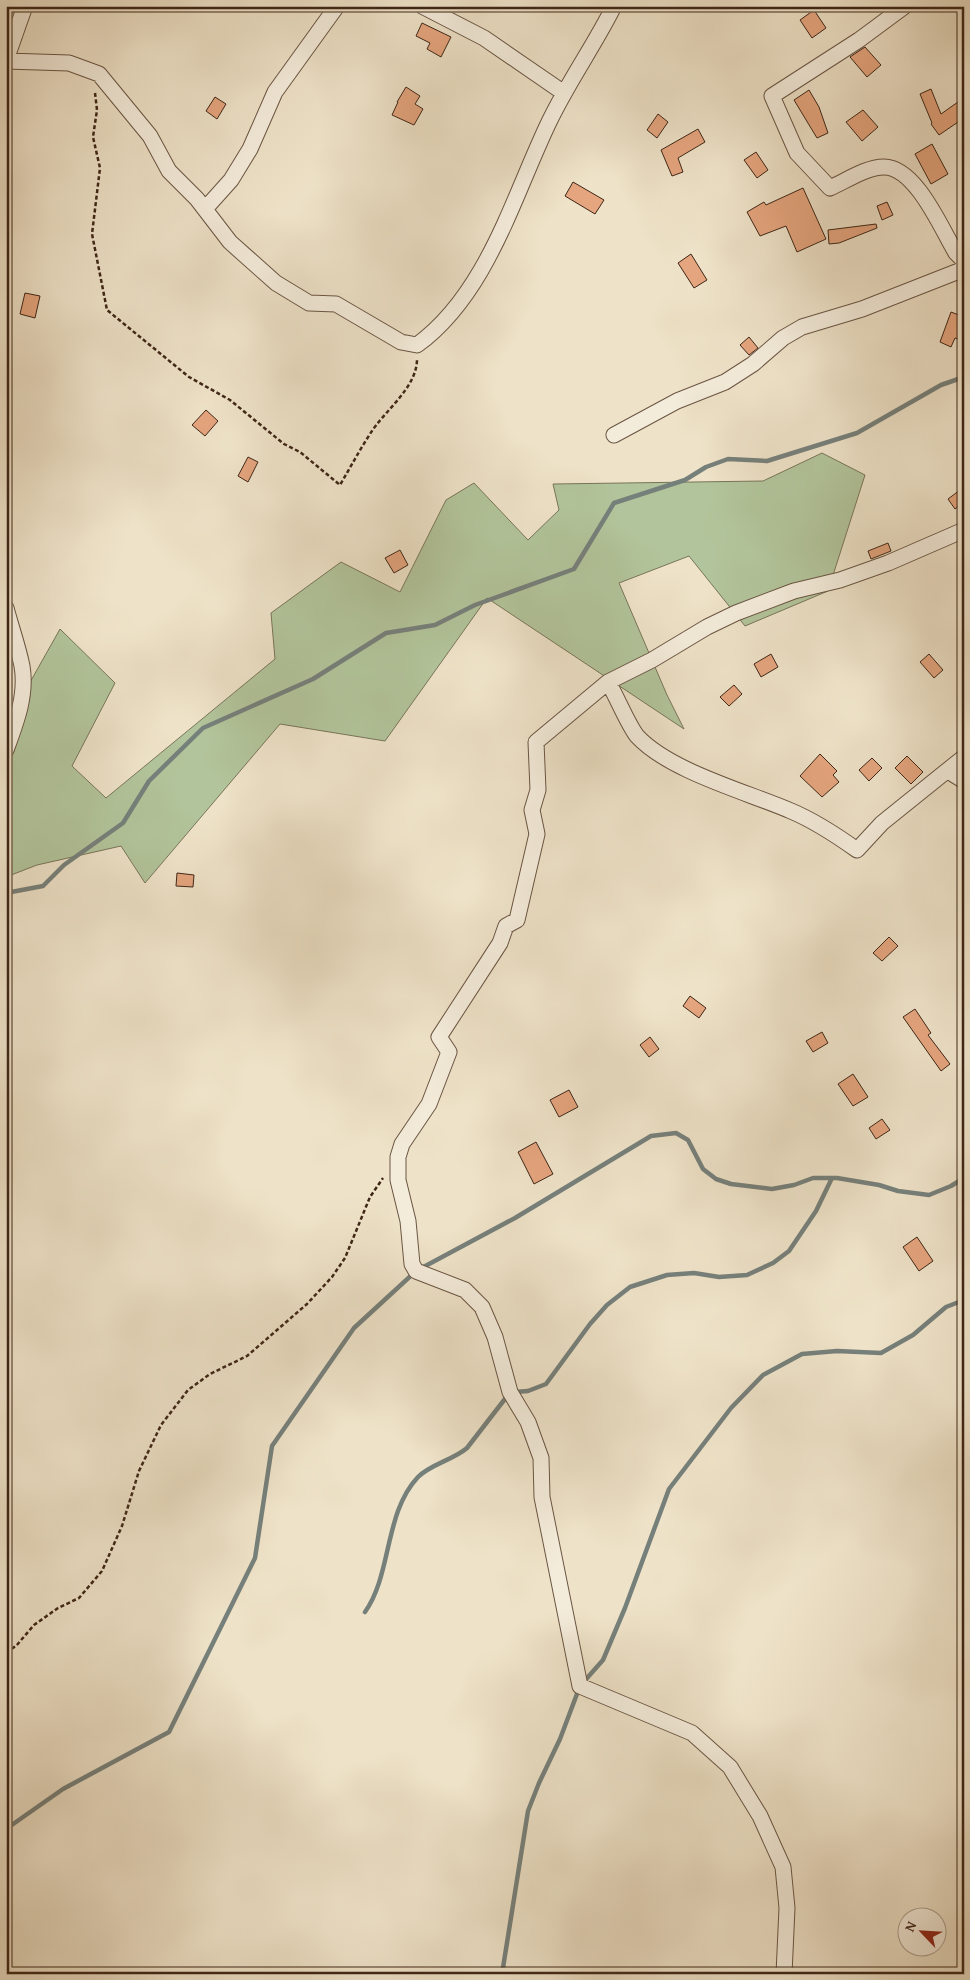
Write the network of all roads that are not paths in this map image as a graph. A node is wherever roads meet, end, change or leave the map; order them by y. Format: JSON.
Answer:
{"nodes":[{"id":1,"x":25,"y":6,"type":"edge"},
{"id":2,"x":337,"y":6,"type":"edge"},
{"id":3,"x":422,"y":6,"type":"edge"},
{"id":4,"x":614,"y":6,"type":"edge"},
{"id":5,"x":905,"y":6,"type":"edge"},
{"id":6,"x":6,"y":60,"type":"edge"},
{"id":7,"x":564,"y":93,"type":"junction"},
{"id":8,"x":205,"y":209,"type":"junction"},
{"id":9,"x":964,"y":261,"type":"edge"},
{"id":10,"x":964,"y":269,"type":"edge"},
{"id":11,"x":614,"y":435,"type":"dead end"},
{"id":12,"x":964,"y":530,"type":"edge"},
{"id":13,"x":6,"y":608,"type":"edge"},
{"id":14,"x":608,"y":682,"type":"junction"},
{"id":15,"x":6,"y":750,"type":"edge"},
{"id":16,"x":964,"y":757,"type":"edge"},
{"id":17,"x":948,"y":771,"type":"junction"},
{"id":18,"x":964,"y":781,"type":"edge"},
{"id":19,"x":784,"y":1974,"type":"edge"}],
"edges":[{"from":1,"to":6,"type":"street"},
{"from":2,"to":8,"type":"street"},
{"from":3,"to":7,"type":"street"},
{"from":4,"to":7,"type":"street"},
{"from":5,"to":9,"type":"street"},
{"from":6,"to":8,"type":"street"},
{"from":7,"to":8,"type":"street"},
{"from":10,"to":11,"type":"street"},
{"from":12,"to":14,"type":"street"},
{"from":13,"to":15,"type":"street"},
{"from":14,"to":17,"type":"street"},
{"from":14,"to":19,"type":"street"},
{"from":16,"to":17,"type":"street"},
{"from":17,"to":18,"type":"street"}]}
